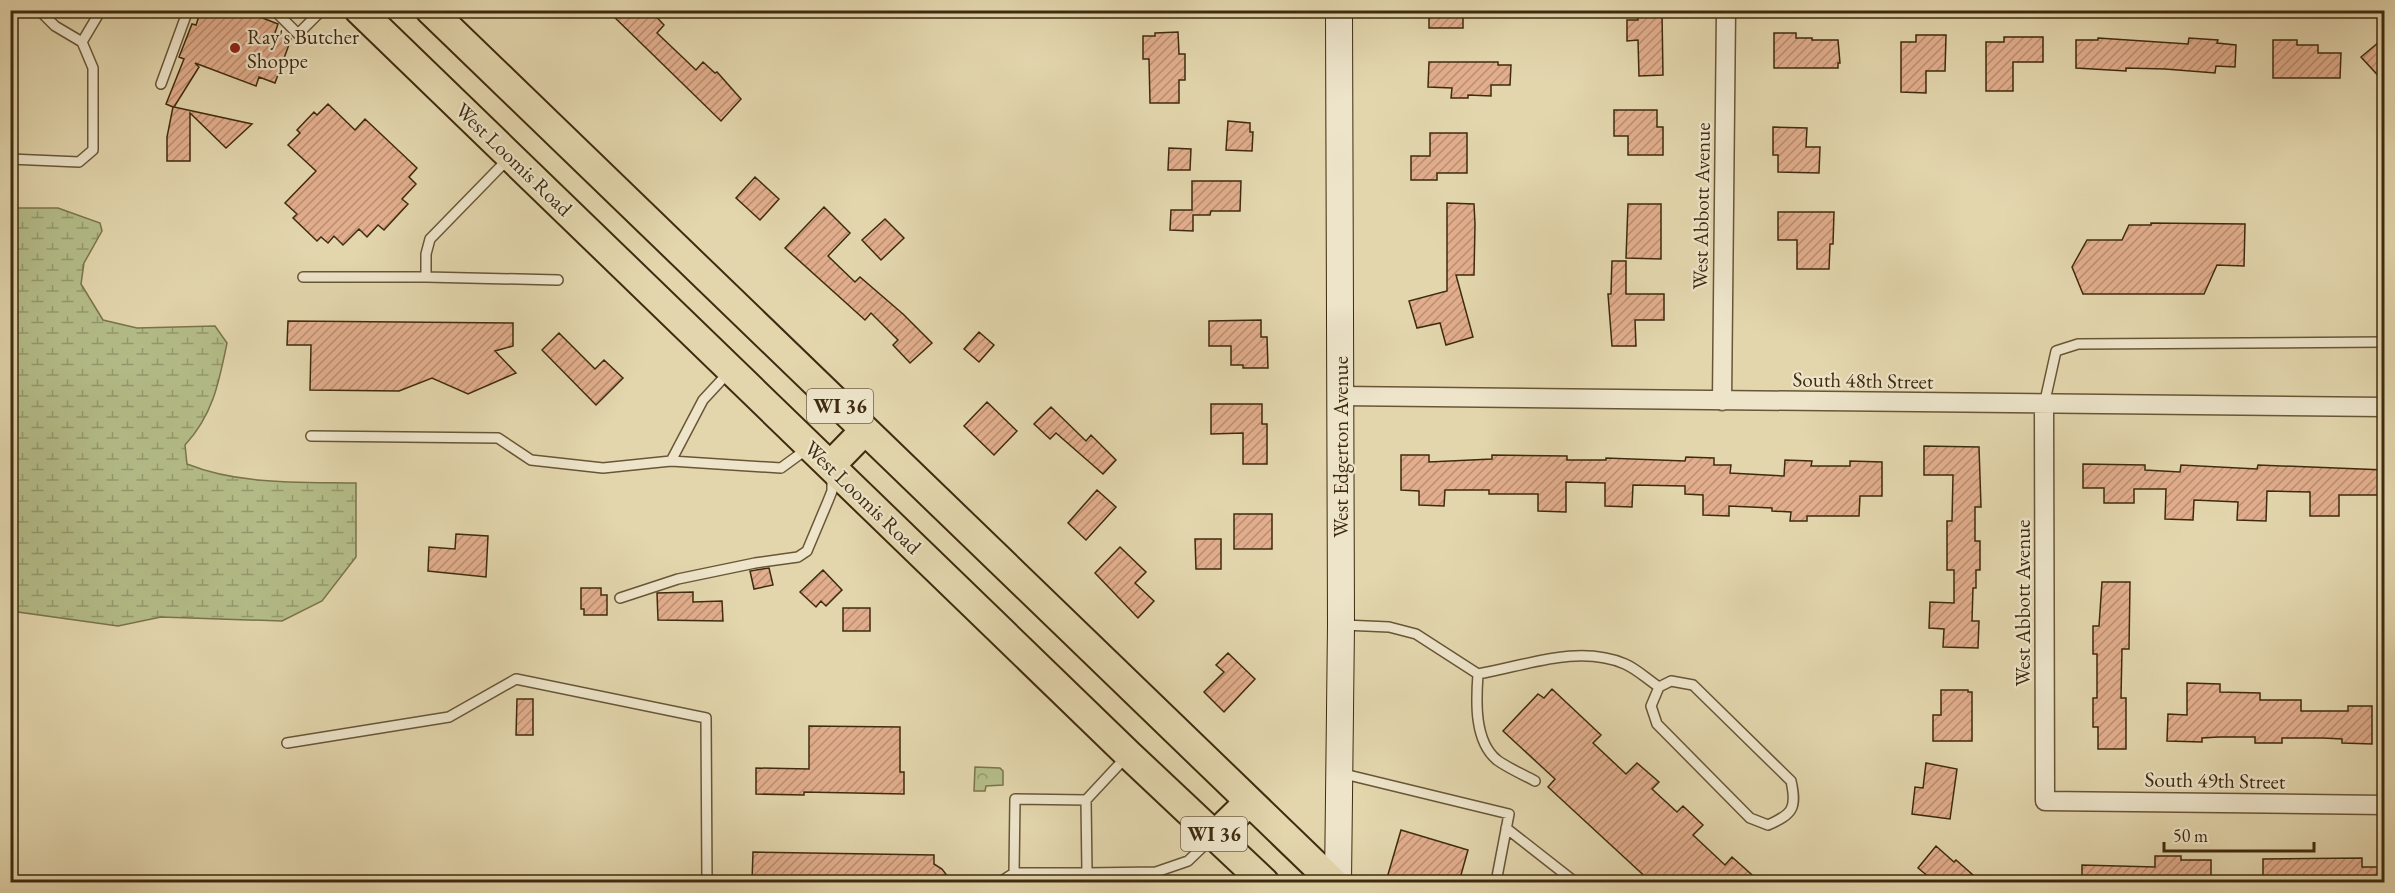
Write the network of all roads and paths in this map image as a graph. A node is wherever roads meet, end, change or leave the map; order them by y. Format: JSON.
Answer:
{"nodes":[{"id":1,"x":39,"y":10,"type":"edge"},
{"id":2,"x":101,"y":10,"type":"edge"},
{"id":3,"x":188,"y":10,"type":"edge"},
{"id":4,"x":274,"y":10,"type":"edge"},
{"id":5,"x":322,"y":10,"type":"edge"},
{"id":6,"x":359,"y":10,"type":"edge"},
{"id":7,"x":430,"y":10,"type":"edge"},
{"id":8,"x":1339,"y":10,"type":"edge"},
{"id":9,"x":1726,"y":10,"type":"edge"},
{"id":10,"x":82,"y":42,"type":"junction"},
{"id":11,"x":161,"y":84,"type":"dead end"},
{"id":12,"x":510,"y":157,"type":"junction"},
{"id":13,"x":10,"y":159,"type":"edge"},
{"id":14,"x":303,"y":276,"type":"dead end"},
{"id":15,"x":426,"y":277,"type":"junction"},
{"id":16,"x":558,"y":280,"type":"dead end"},
{"id":17,"x":2385,"y":342,"type":"edge"},
{"id":18,"x":731,"y":369,"type":"junction"},
{"id":19,"x":1340,"y":396,"type":"junction"},
{"id":20,"x":1722,"y":401,"type":"junction"},
{"id":21,"x":2044,"y":405,"type":"junction"},
{"id":22,"x":2385,"y":407,"type":"edge"},
{"id":23,"x":865,"y":430,"type":"junction"},
{"id":24,"x":311,"y":436,"type":"dead end"},
{"id":25,"x":821,"y":456,"type":"junction"},
{"id":26,"x":671,"y":461,"type":"junction"},
{"id":27,"x":620,"y":598,"type":"dead end"},
{"id":28,"x":1341,"y":625,"type":"junction"},
{"id":29,"x":1478,"y":674,"type":"junction"},
{"id":30,"x":1659,"y":687,"type":"junction"},
{"id":31,"x":287,"y":743,"type":"dead end"},
{"id":32,"x":1128,"y":754,"type":"junction"},
{"id":33,"x":1340,"y":773,"type":"junction"},
{"id":34,"x":1534,"y":781,"type":"dead end"},
{"id":35,"x":1086,"y":800,"type":"junction"},
{"id":36,"x":2045,"y":801,"type":"joint"},
{"id":37,"x":1250,"y":802,"type":"junction"},
{"id":38,"x":2385,"y":805,"type":"edge"},
{"id":39,"x":1506,"y":828,"type":"junction"},
{"id":40,"x":1215,"y":835,"type":"junction"},
{"id":41,"x":1014,"y":873,"type":"junction"},
{"id":42,"x":1087,"y":873,"type":"junction"},
{"id":43,"x":1255,"y":877,"type":"edge"},
{"id":44,"x":707,"y":882,"type":"edge"},
{"id":45,"x":1000,"y":882,"type":"edge"},
{"id":46,"x":1333,"y":882,"type":"edge"},
{"id":47,"x":1338,"y":882,"type":"edge"},
{"id":48,"x":1496,"y":882,"type":"edge"},
{"id":49,"x":1575,"y":882,"type":"edge"}],
"edges":[{"from":1,"to":10,"type":"lane"},
{"from":2,"to":10,"type":"lane"},
{"from":3,"to":11,"type":"lane"},
{"from":4,"to":5,"type":"lane"},
{"from":6,"to":12,"type":"main road","name":"West Loomis Road","number":"WI 36"},
{"from":7,"to":23,"type":"main road","number":"WI 36"},
{"from":8,"to":19,"type":"street","name":"West Edgerton Avenue"},
{"from":9,"to":20,"type":"street","name":"West Abbott Avenue"},
{"from":10,"to":13,"type":"lane"},
{"from":12,"to":15,"type":"lane"},
{"from":12,"to":18,"type":"main road","name":"West Loomis Road","number":"WI 36"},
{"from":14,"to":15,"type":"lane"},
{"from":15,"to":16,"type":"lane"},
{"from":17,"to":21,"type":"lane"},
{"from":18,"to":25,"type":"main road","name":"West Loomis Road","number":"WI 36"},
{"from":18,"to":26,"type":"lane"},
{"from":19,"to":20,"type":"street","name":"South 48th Street"},
{"from":19,"to":28,"type":"street","name":"West Edgerton Avenue"},
{"from":20,"to":21,"type":"street","name":"South 48th Street"},
{"from":21,"to":22,"type":"street","name":"South 48th Street"},
{"from":21,"to":36,"type":"street","name":"West Abbott Avenue"},
{"from":23,"to":25,"type":"main road"},
{"from":23,"to":37,"type":"main road","number":"WI 36"},
{"from":24,"to":26,"type":"lane"},
{"from":25,"to":26,"type":"lane"},
{"from":25,"to":27,"type":"lane"},
{"from":25,"to":32,"type":"main road","name":"West Loomis Road","number":"WI 36"},
{"from":28,"to":29,"type":"lane"},
{"from":28,"to":33,"type":"street","name":"West Edgerton Avenue"},
{"from":29,"to":30,"type":"lane"},
{"from":29,"to":34,"type":"lane"},
{"from":30,"to":30,"type":"lane"},
{"from":31,"to":44,"type":"lane"},
{"from":32,"to":35,"type":"lane"},
{"from":32,"to":40,"type":"main road","name":"West Loomis Road","number":"WI 36"},
{"from":33,"to":39,"type":"lane"},
{"from":33,"to":47,"type":"street","name":"West Edgerton Avenue"},
{"from":35,"to":41,"type":"lane"},
{"from":35,"to":42,"type":"lane"},
{"from":36,"to":38,"type":"street","name":"South 49th Street"},
{"from":37,"to":40,"type":"main road"},
{"from":37,"to":46,"type":"main road","number":"WI 36"},
{"from":39,"to":48,"type":"lane"},
{"from":39,"to":49,"type":"lane"},
{"from":40,"to":42,"type":"lane"},
{"from":40,"to":43,"type":"main road","name":"West Loomis Road","number":"WI 36"},
{"from":41,"to":42,"type":"lane"},
{"from":41,"to":45,"type":"lane"}]}
